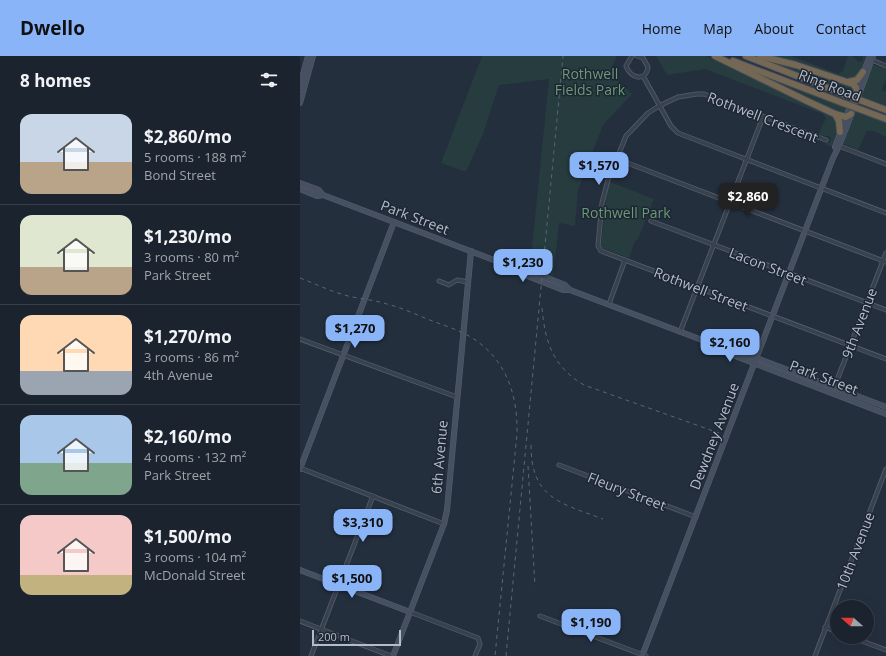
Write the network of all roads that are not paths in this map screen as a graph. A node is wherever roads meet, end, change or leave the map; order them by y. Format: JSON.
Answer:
{"nodes":[{"id":1,"x":308,"y":56,"type":"edge"},
{"id":2,"x":313,"y":56,"type":"edge"},
{"id":3,"x":632,"y":56,"type":"edge"},
{"id":4,"x":637,"y":56,"type":"edge"},
{"id":5,"x":715,"y":56,"type":"edge"},
{"id":6,"x":720,"y":56,"type":"edge"},
{"id":7,"x":746,"y":56,"type":"edge"},
{"id":8,"x":760,"y":56,"type":"edge"},
{"id":9,"x":871,"y":57,"type":"edge"},
{"id":10,"x":886,"y":66,"type":"edge"},
{"id":11,"x":863,"y":72,"type":"junction"},
{"id":12,"x":643,"y":76,"type":"junction"},
{"id":13,"x":848,"y":82,"type":"junction"},
{"id":14,"x":300,"y":86,"type":"edge"},
{"id":15,"x":857,"y":89,"type":"junction"},
{"id":16,"x":300,"y":103,"type":"edge"},
{"id":17,"x":659,"y":106,"type":"junction"},
{"id":18,"x":854,"y":106,"type":"junction"},
{"id":19,"x":886,"y":110,"type":"edge"},
{"id":20,"x":835,"y":114,"type":"junction"},
{"id":21,"x":848,"y":116,"type":"junction"},
{"id":22,"x":763,"y":117,"type":"junction"},
{"id":23,"x":886,"y":119,"type":"edge"},
{"id":24,"x":840,"y":132,"type":"junction"},
{"id":25,"x":826,"y":140,"type":"dead end"},
{"id":26,"x":839,"y":146,"type":"junction"},
{"id":27,"x":833,"y":158,"type":"junction"},
{"id":28,"x":617,"y":159,"type":"junction"},
{"id":29,"x":746,"y":160,"type":"junction"},
{"id":30,"x":886,"y":164,"type":"edge"},
{"id":31,"x":300,"y":183,"type":"edge"},
{"id":32,"x":821,"y":188,"type":"junction"},
{"id":33,"x":300,"y":189,"type":"edge"},
{"id":34,"x":323,"y":195,"type":"junction"},
{"id":35,"x":730,"y":202,"type":"junction"},
{"id":36,"x":886,"y":213,"type":"edge"},
{"id":37,"x":651,"y":220,"type":"dead end"},
{"id":38,"x":394,"y":222,"type":"junction"},
{"id":39,"x":805,"y":230,"type":"junction"},
{"id":40,"x":713,"y":245,"type":"junction"},
{"id":41,"x":471,"y":251,"type":"junction"},
{"id":42,"x":886,"y":253,"type":"edge"},
{"id":43,"x":627,"y":261,"type":"junction"},
{"id":44,"x":885,"y":261,"type":"edge"},
{"id":45,"x":789,"y":274,"type":"junction"},
{"id":46,"x":439,"y":281,"type":"dead end"},
{"id":47,"x":468,"y":282,"type":"junction"},
{"id":48,"x":697,"y":287,"type":"junction"},
{"id":49,"x":867,"y":303,"type":"junction"},
{"id":50,"x":609,"y":304,"type":"junction"},
{"id":51,"x":886,"y":310,"type":"edge"},
{"id":52,"x":772,"y":316,"type":"junction"},
{"id":53,"x":680,"y":332,"type":"junction"},
{"id":54,"x":300,"y":339,"type":"edge"},
{"id":55,"x":710,"y":343,"type":"junction"},
{"id":56,"x":851,"y":346,"type":"junction"},
{"id":57,"x":343,"y":356,"type":"junction"},
{"id":58,"x":757,"y":357,"type":"junction"},
{"id":59,"x":886,"y":359,"type":"edge"},
{"id":60,"x":754,"y":364,"type":"junction"},
{"id":61,"x":835,"y":387,"type":"junction"},
{"id":62,"x":832,"y":393,"type":"junction"},
{"id":63,"x":457,"y":397,"type":"junction"},
{"id":64,"x":886,"y":407,"type":"edge"},
{"id":65,"x":886,"y":414,"type":"edge"},
{"id":66,"x":559,"y":465,"type":"dead end"},
{"id":67,"x":300,"y":469,"type":"edge"},
{"id":68,"x":886,"y":469,"type":"edge"},
{"id":69,"x":373,"y":496,"type":"junction"},
{"id":70,"x":696,"y":517,"type":"junction"},
{"id":71,"x":444,"y":524,"type":"junction"},
{"id":72,"x":300,"y":570,"type":"edge"},
{"id":73,"x":338,"y":584,"type":"junction"},
{"id":74,"x":410,"y":612,"type":"junction"},
{"id":75,"x":540,"y":616,"type":"dead end"},
{"id":76,"x":300,"y":621,"type":"edge"},
{"id":77,"x":825,"y":628,"type":"junction"},
{"id":78,"x":321,"y":629,"type":"junction"},
{"id":79,"x":830,"y":630,"type":"edge"},
{"id":80,"x":870,"y":644,"type":"edge"},
{"id":81,"x":886,"y":650,"type":"edge"},
{"id":82,"x":311,"y":656,"type":"edge"},
{"id":83,"x":392,"y":656,"type":"edge"},
{"id":84,"x":475,"y":656,"type":"edge"},
{"id":85,"x":644,"y":656,"type":"edge"},
{"id":86,"x":814,"y":656,"type":"edge"}],
"edges":[{"from":1,"to":14,"type":"street"},
{"from":2,"to":16,"type":"street"},
{"from":3,"to":12,"type":"street"},
{"from":4,"to":12,"type":"street"},
{"from":5,"to":20,"type":"highway"},
{"from":6,"to":23,"type":"highway","name":"Ring Road","bridge":true},
{"from":7,"to":19,"type":"highway","name":"Ring Road","bridge":true},
{"from":8,"to":13,"type":"highway"},
{"from":9,"to":10,"type":"street"},
{"from":9,"to":11,"type":"street","name":"Dewdney Avenue"},
{"from":9,"to":18,"type":"street","name":"Dewdney Avenue"},
{"from":11,"to":13,"type":"highway"},
{"from":11,"to":15,"type":"street","name":"Dewdney Avenue"},
{"from":12,"to":17,"type":"street"},
{"from":13,"to":15,"type":"highway"},
{"from":15,"to":18,"type":"highway"},
{"from":15,"to":21,"type":"street","name":"Dewdney Avenue"},
{"from":17,"to":22,"type":"street","name":"Rothwell Crescent"},
{"from":17,"to":28,"type":"street","name":"Rothwell Crescent"},
{"from":17,"to":29,"type":"street"},
{"from":18,"to":21,"type":"street","name":"Dewdney Avenue"},
{"from":20,"to":21,"type":"highway"},
{"from":20,"to":24,"type":"highway"},
{"from":21,"to":24,"type":"street","name":"Dewdney Avenue"},
{"from":21,"to":26,"type":"street","name":"Dewdney Avenue"},
{"from":22,"to":25,"type":"street","name":"Rothwell Crescent"},
{"from":22,"to":29,"type":"street"},
{"from":24,"to":27,"type":"street","name":"Dewdney Avenue"},
{"from":26,"to":27,"type":"street","name":"Dewdney Avenue"},
{"from":26,"to":30,"type":"street"},
{"from":27,"to":32,"type":"street","name":"Dewdney Avenue"},
{"from":28,"to":35,"type":"street"},
{"from":28,"to":43,"type":"street","name":"Rothwell Crescent"},
{"from":29,"to":32,"type":"street"},
{"from":29,"to":35,"type":"street"},
{"from":31,"to":34,"type":"street","name":"Park Street"},
{"from":32,"to":36,"type":"street"},
{"from":32,"to":39,"type":"street","name":"Dewdney Avenue"},
{"from":33,"to":34,"type":"street","name":"Park Street"},
{"from":34,"to":38,"type":"street","name":"Park Street"},
{"from":35,"to":39,"type":"street"},
{"from":35,"to":40,"type":"street"},
{"from":37,"to":40,"type":"street","name":"Lacon Street"},
{"from":38,"to":41,"type":"street","name":"Park Street"},
{"from":38,"to":57,"type":"street"},
{"from":39,"to":44,"type":"street"},
{"from":39,"to":45,"type":"street","name":"Dewdney Avenue"},
{"from":40,"to":45,"type":"street","name":"Lacon Street"},
{"from":40,"to":48,"type":"street"},
{"from":41,"to":47,"type":"street","name":"6th Avenue"},
{"from":41,"to":50,"type":"street","name":"Park Street"},
{"from":42,"to":44,"type":"street","name":"9th Avenue"},
{"from":43,"to":48,"type":"street","name":"Rothwell Street"},
{"from":43,"to":50,"type":"street"},
{"from":44,"to":49,"type":"street","name":"9th Avenue"},
{"from":45,"to":49,"type":"street","name":"Lacon Street"},
{"from":45,"to":52,"type":"street","name":"Dewdney Avenue"},
{"from":46,"to":47,"type":"street"},
{"from":47,"to":63,"type":"street","name":"6th Avenue"},
{"from":48,"to":52,"type":"street","name":"Rothwell Street"},
{"from":48,"to":53,"type":"street"},
{"from":49,"to":51,"type":"street","name":"Lacon Street"},
{"from":49,"to":56,"type":"street","name":"9th Avenue"},
{"from":50,"to":53,"type":"street","name":"Park Street"},
{"from":52,"to":56,"type":"street","name":"Rothwell Street"},
{"from":52,"to":58,"type":"street","name":"Dewdney Avenue"},
{"from":53,"to":55,"type":"street","name":"Park Street"},
{"from":54,"to":57,"type":"street"},
{"from":55,"to":58,"type":"street","name":"Park Street"},
{"from":55,"to":60,"type":"street","name":"Park Street"},
{"from":56,"to":59,"type":"street","name":"Rothwell Street"},
{"from":56,"to":61,"type":"street","name":"9th Avenue"},
{"from":57,"to":63,"type":"street"},
{"from":57,"to":67,"type":"street"},
{"from":58,"to":60,"type":"street","name":"Dewdney Avenue"},
{"from":58,"to":61,"type":"street","name":"Park Street"},
{"from":60,"to":62,"type":"street","name":"Park Street"},
{"from":60,"to":70,"type":"street","name":"Dewdney Avenue"},
{"from":61,"to":62,"type":"street","name":"9th Avenue"},
{"from":61,"to":64,"type":"street","name":"Park Street"},
{"from":62,"to":65,"type":"street","name":"Park Street"},
{"from":63,"to":71,"type":"street","name":"6th Avenue"},
{"from":66,"to":70,"type":"street","name":"Fleury Street"},
{"from":67,"to":69,"type":"street"},
{"from":68,"to":77,"type":"street","name":"10th Avenue"},
{"from":69,"to":71,"type":"street"},
{"from":69,"to":73,"type":"street"},
{"from":70,"to":85,"type":"street","name":"Dewdney Avenue"},
{"from":71,"to":74,"type":"street","name":"6th Avenue"},
{"from":72,"to":73,"type":"street"},
{"from":73,"to":74,"type":"street"},
{"from":73,"to":78,"type":"street"},
{"from":74,"to":83,"type":"street","name":"6th Avenue"},
{"from":74,"to":84,"type":"street"},
{"from":75,"to":85,"type":"street"},
{"from":76,"to":78,"type":"street"},
{"from":77,"to":79,"type":"street"},
{"from":77,"to":86,"type":"street","name":"10th Avenue"},
{"from":78,"to":82,"type":"street"},
{"from":78,"to":83,"type":"street"},
{"from":80,"to":81,"type":"street"}]}
